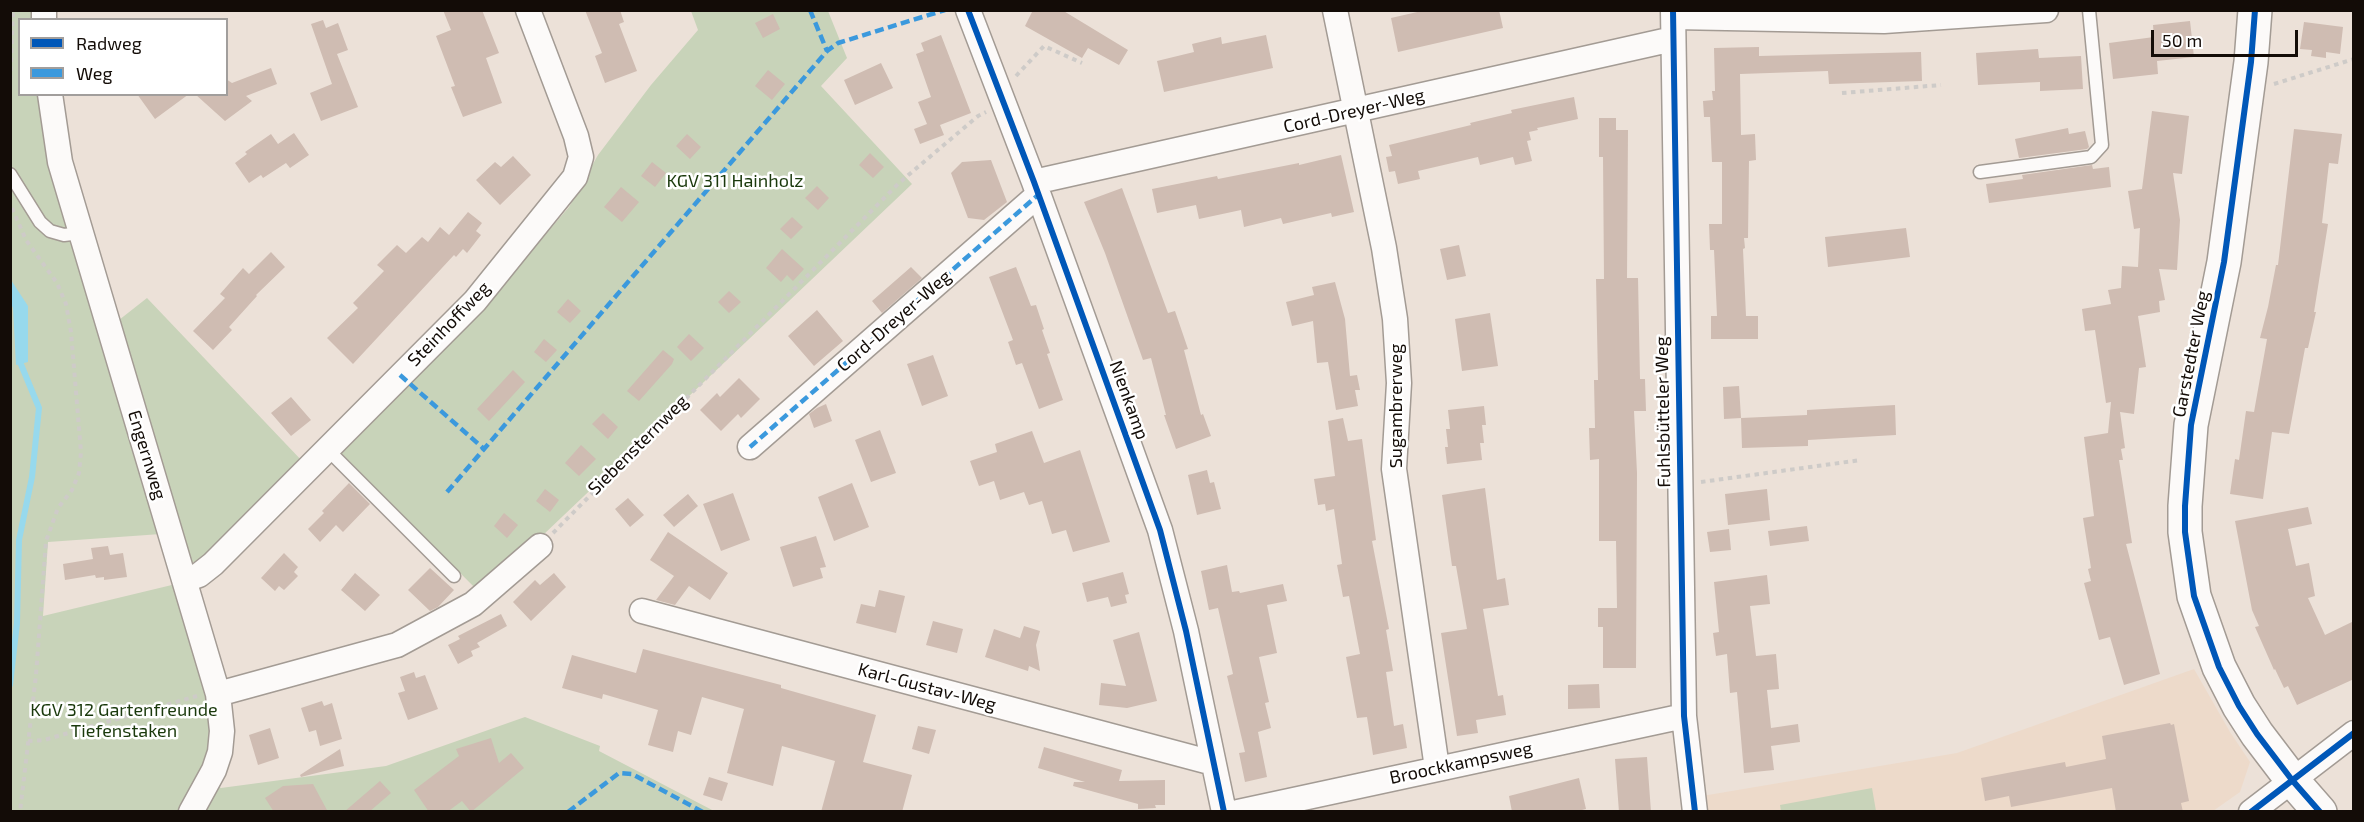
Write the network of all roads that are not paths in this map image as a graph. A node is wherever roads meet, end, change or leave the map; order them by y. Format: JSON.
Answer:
{"nodes":[{"id":1,"x":528,"y":10,"type":"edge"},
{"id":2,"x":968,"y":10,"type":"edge"},
{"id":3,"x":1335,"y":10,"type":"edge"},
{"id":4,"x":2046,"y":10,"type":"edge"},
{"id":5,"x":2089,"y":10,"type":"edge"},
{"id":6,"x":2255,"y":10,"type":"edge"},
{"id":7,"x":1673,"y":22,"type":"edge"},
{"id":8,"x":50,"y":96,"type":"edge"},
{"id":9,"x":1356,"y":111,"type":"junction"},
{"id":10,"x":1980,"y":172,"type":"dead end"},
{"id":11,"x":10,"y":174,"type":"edge"},
{"id":12,"x":1036,"y":188,"type":"junction"},
{"id":13,"x":80,"y":233,"type":"junction"},
{"id":14,"x":750,"y":447,"type":"dead end"},
{"id":15,"x":328,"y":450,"type":"junction"},
{"id":16,"x":540,"y":546,"type":"road end"},
{"id":17,"x":454,"y":576,"type":"dead end"},
{"id":18,"x":185,"y":580,"type":"junction"},
{"id":19,"x":642,"y":611,"type":"dead end"},
{"id":20,"x":218,"y":694,"type":"junction"},
{"id":21,"x":1684,"y":716,"type":"junction"},
{"id":22,"x":2354,"y":733,"type":"edge"},
{"id":23,"x":1214,"y":763,"type":"junction"},
{"id":24,"x":1437,"y":768,"type":"junction"},
{"id":25,"x":2292,"y":780,"type":"junction"},
{"id":26,"x":191,"y":812,"type":"edge"},
{"id":27,"x":1224,"y":812,"type":"edge"},
{"id":28,"x":1238,"y":812,"type":"edge"},
{"id":29,"x":1695,"y":812,"type":"edge"},
{"id":30,"x":2251,"y":812,"type":"edge"},
{"id":31,"x":2320,"y":812,"type":"edge"}],
"edges":[{"from":1,"to":15,"type":"street","name":"Steinhoffweg"},
{"from":2,"to":12,"type":"street","name":"Nienkamp"},
{"from":3,"to":9,"type":"street","name":"Sugambrerweg"},
{"from":4,"to":7,"type":"street","name":"Cord-Dreyer-Weg"},
{"from":5,"to":10,"type":"lane"},
{"from":6,"to":25,"type":"main road","name":"Garstedter Weg"},
{"from":7,"to":9,"type":"street","name":"Cord-Dreyer-Weg"},
{"from":7,"to":21,"type":"street","name":"Fuhlsbütteler Weg"},
{"from":8,"to":13,"type":"street","name":"Engernweg"},
{"from":9,"to":12,"type":"street","name":"Cord-Dreyer-Weg"},
{"from":9,"to":24,"type":"street","name":"Sugambrerweg"},
{"from":11,"to":13,"type":"lane"},
{"from":12,"to":14,"type":"street","name":"Cord-Dreyer-Weg"},
{"from":12,"to":23,"type":"street","name":"Nienkamp"},
{"from":13,"to":18,"type":"street","name":"Engernweg"},
{"from":15,"to":17,"type":"lane"},
{"from":15,"to":18,"type":"street","name":"Steinhoffweg"},
{"from":16,"to":20,"type":"street"},
{"from":18,"to":20,"type":"street","name":"Engernweg"},
{"from":19,"to":23,"type":"street","name":"Karl-Gustav-Weg"},
{"from":20,"to":26,"type":"street","name":"Engernweg"},
{"from":21,"to":24,"type":"street","name":"Broockkampsweg"},
{"from":21,"to":29,"type":"street","name":"Fuhlsbütteler Weg"},
{"from":22,"to":25,"type":"street"},
{"from":23,"to":27,"type":"street","name":"Nienkamp"},
{"from":24,"to":28,"type":"street","name":"Broockkampsweg"},
{"from":25,"to":30,"type":"street"},
{"from":25,"to":31,"type":"main road","name":"Garstedter Weg"}]}
